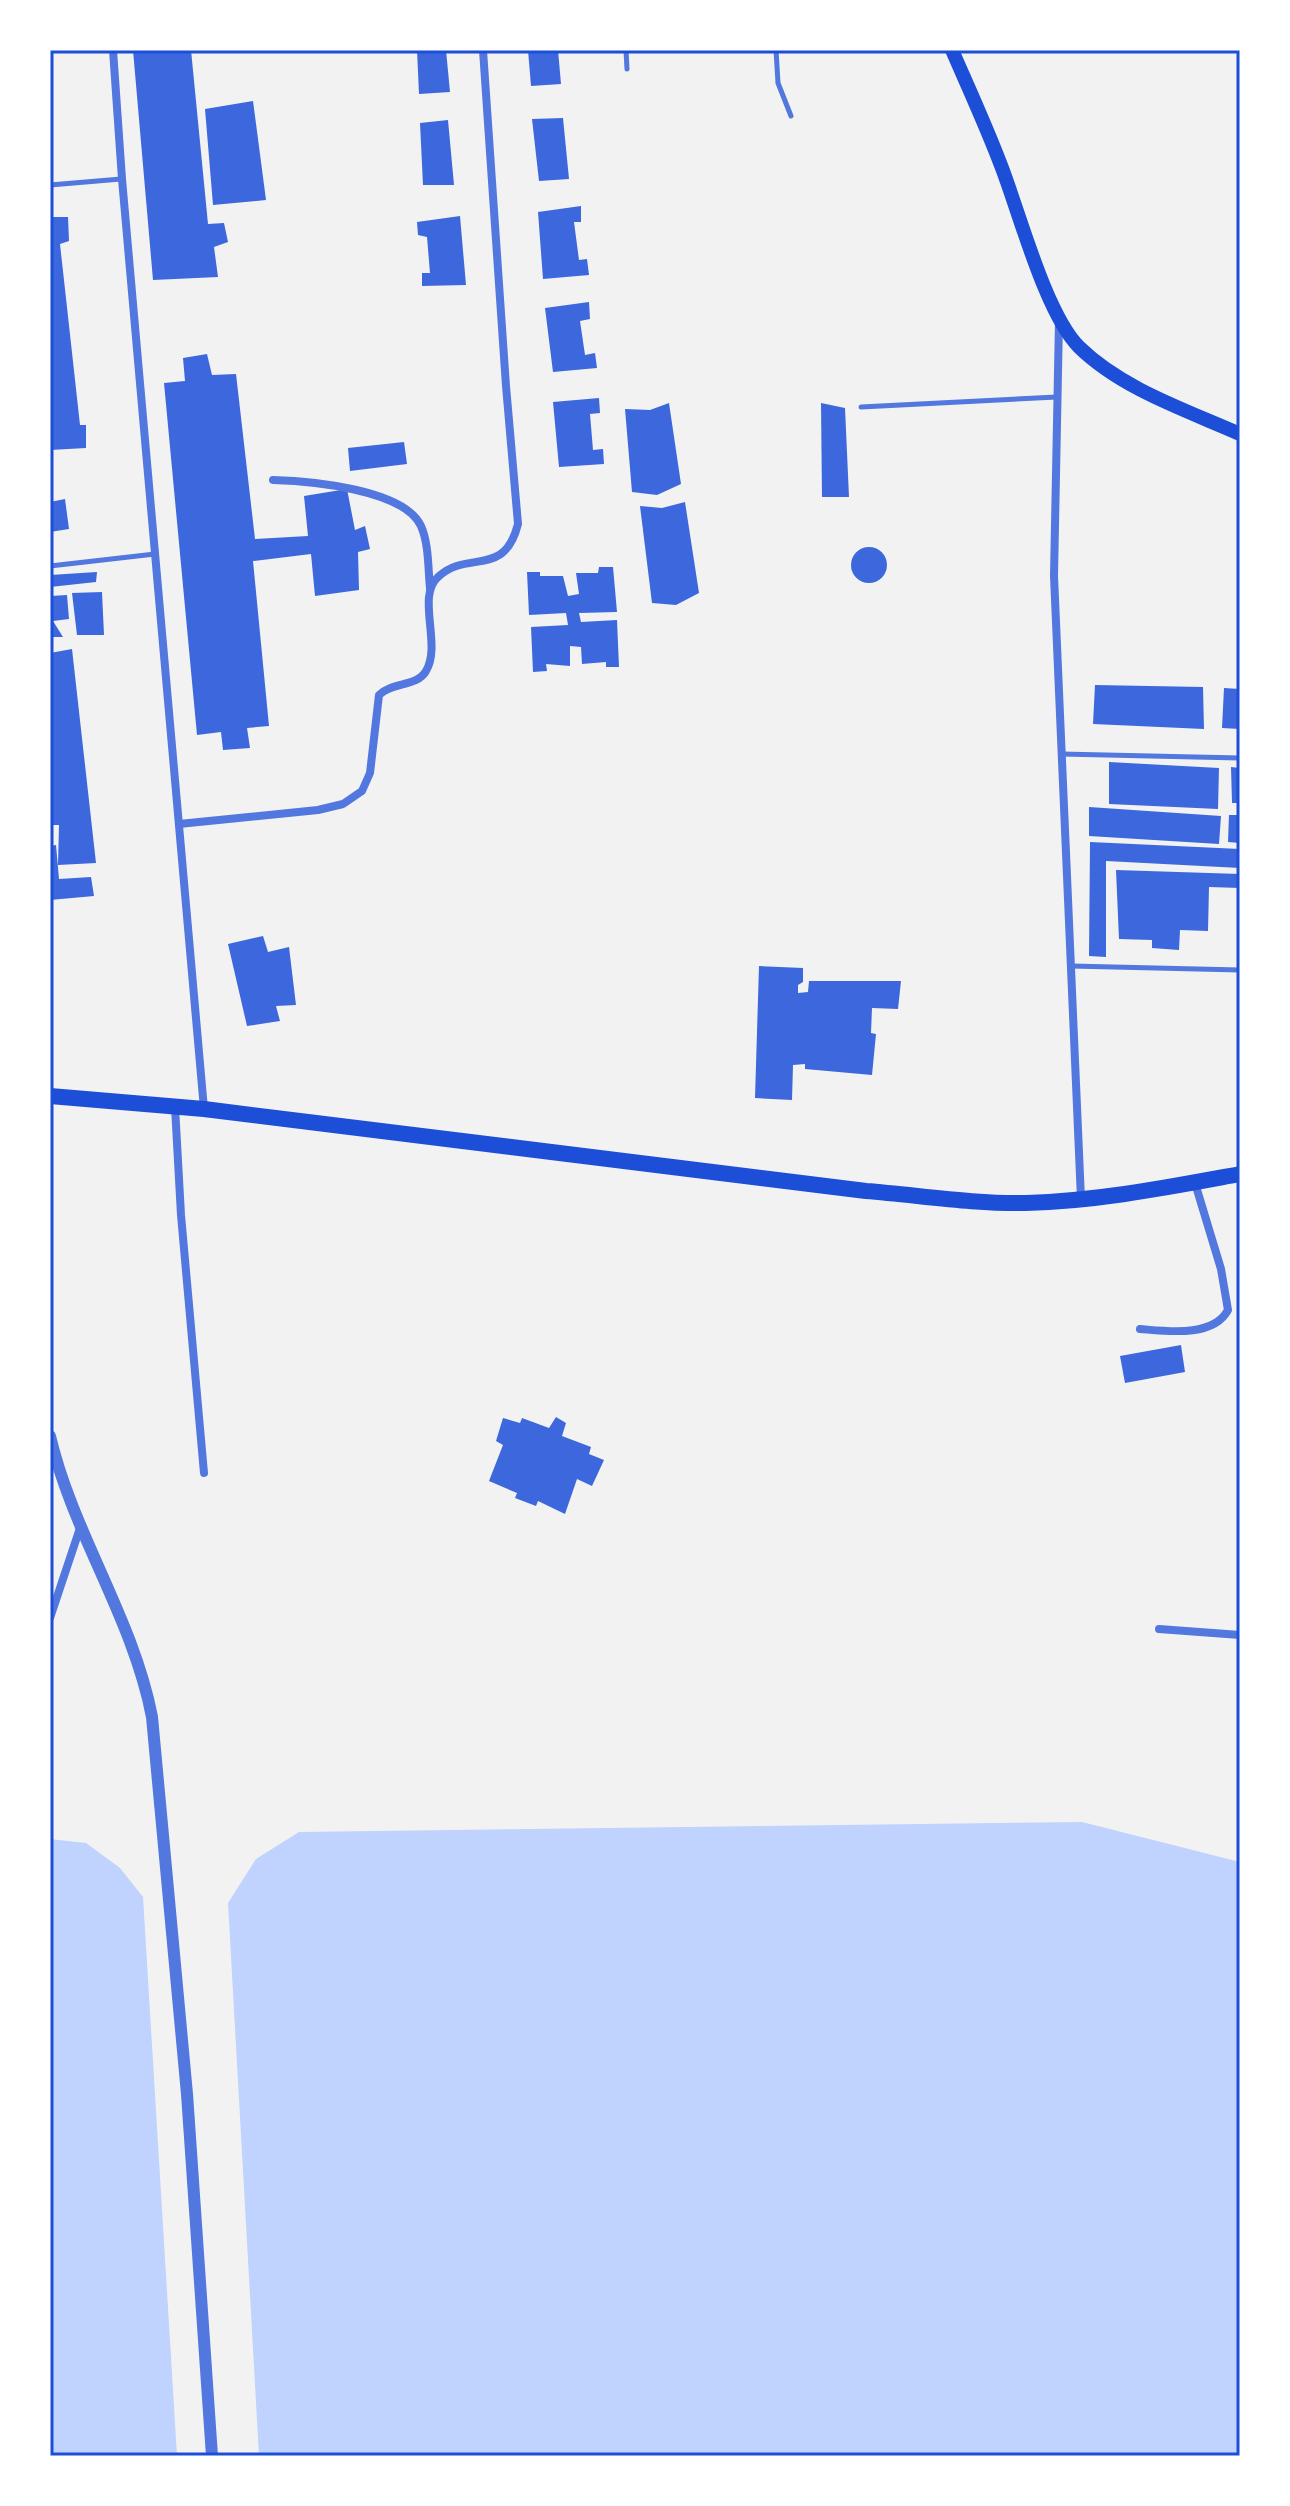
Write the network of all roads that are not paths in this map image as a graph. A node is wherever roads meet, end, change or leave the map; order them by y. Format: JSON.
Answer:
{"nodes":[{"id":1,"x":113,"y":50,"type":"edge"},
{"id":2,"x":483,"y":50,"type":"edge"},
{"id":3,"x":626,"y":50,"type":"edge"},
{"id":4,"x":776,"y":50,"type":"edge"},
{"id":5,"x":952,"y":50,"type":"edge"},
{"id":6,"x":627,"y":69,"type":"dead end"},
{"id":7,"x":791,"y":116,"type":"dead end"},
{"id":8,"x":122,"y":179,"type":"junction"},
{"id":9,"x":50,"y":185,"type":"edge"},
{"id":10,"x":1059,"y":321,"type":"junction"},
{"id":11,"x":1057,"y":397,"type":"junction"},
{"id":12,"x":861,"y":407,"type":"dead end"},
{"id":13,"x":1240,"y":434,"type":"edge"},
{"id":14,"x":273,"y":480,"type":"dead end"},
{"id":15,"x":155,"y":554,"type":"junction"},
{"id":16,"x":50,"y":566,"type":"edge"},
{"id":17,"x":430,"y":588,"type":"junction"},
{"id":18,"x":1060,"y":754,"type":"junction"},
{"id":19,"x":1240,"y":758,"type":"edge"},
{"id":20,"x":179,"y":824,"type":"junction"},
{"id":21,"x":1071,"y":966,"type":"junction"},
{"id":22,"x":1240,"y":970,"type":"edge"},
{"id":23,"x":50,"y":1096,"type":"edge"},
{"id":24,"x":175,"y":1106,"type":"junction"},
{"id":25,"x":204,"y":1109,"type":"junction"},
{"id":26,"x":1240,"y":1174,"type":"edge"},
{"id":27,"x":1195,"y":1182,"type":"junction"},
{"id":28,"x":1081,"y":1199,"type":"junction"},
{"id":29,"x":1140,"y":1329,"type":"dead end"},
{"id":30,"x":50,"y":1436,"type":"edge"},
{"id":31,"x":204,"y":1473,"type":"dead end"},
{"id":32,"x":80,"y":1528,"type":"junction"},
{"id":33,"x":50,"y":1618,"type":"edge"},
{"id":34,"x":1159,"y":1629,"type":"dead end"},
{"id":35,"x":1240,"y":1635,"type":"edge"},
{"id":36,"x":212,"y":2456,"type":"edge"}],
"edges":[{"from":1,"to":8,"type":"street"},
{"from":2,"to":17,"type":"street"},
{"from":3,"to":6,"type":"lane"},
{"from":4,"to":7,"type":"lane"},
{"from":5,"to":10,"type":"main road"},
{"from":8,"to":9,"type":"lane"},
{"from":8,"to":15,"type":"street"},
{"from":10,"to":11,"type":"street"},
{"from":10,"to":13,"type":"main road"},
{"from":11,"to":12,"type":"lane"},
{"from":11,"to":18,"type":"street"},
{"from":14,"to":17,"type":"street"},
{"from":15,"to":16,"type":"lane"},
{"from":15,"to":20,"type":"street"},
{"from":17,"to":20,"type":"street"},
{"from":18,"to":19,"type":"lane"},
{"from":18,"to":21,"type":"street"},
{"from":20,"to":25,"type":"street"},
{"from":21,"to":22,"type":"lane"},
{"from":21,"to":28,"type":"street"},
{"from":23,"to":24,"type":"main road"},
{"from":24,"to":25,"type":"main road"},
{"from":24,"to":31,"type":"street"},
{"from":25,"to":28,"type":"main road"},
{"from":26,"to":27,"type":"main road"},
{"from":27,"to":28,"type":"main road"},
{"from":27,"to":29,"type":"street"},
{"from":30,"to":32,"type":"street"},
{"from":32,"to":33,"type":"street"},
{"from":32,"to":36,"type":"street"},
{"from":34,"to":35,"type":"street"}]}
